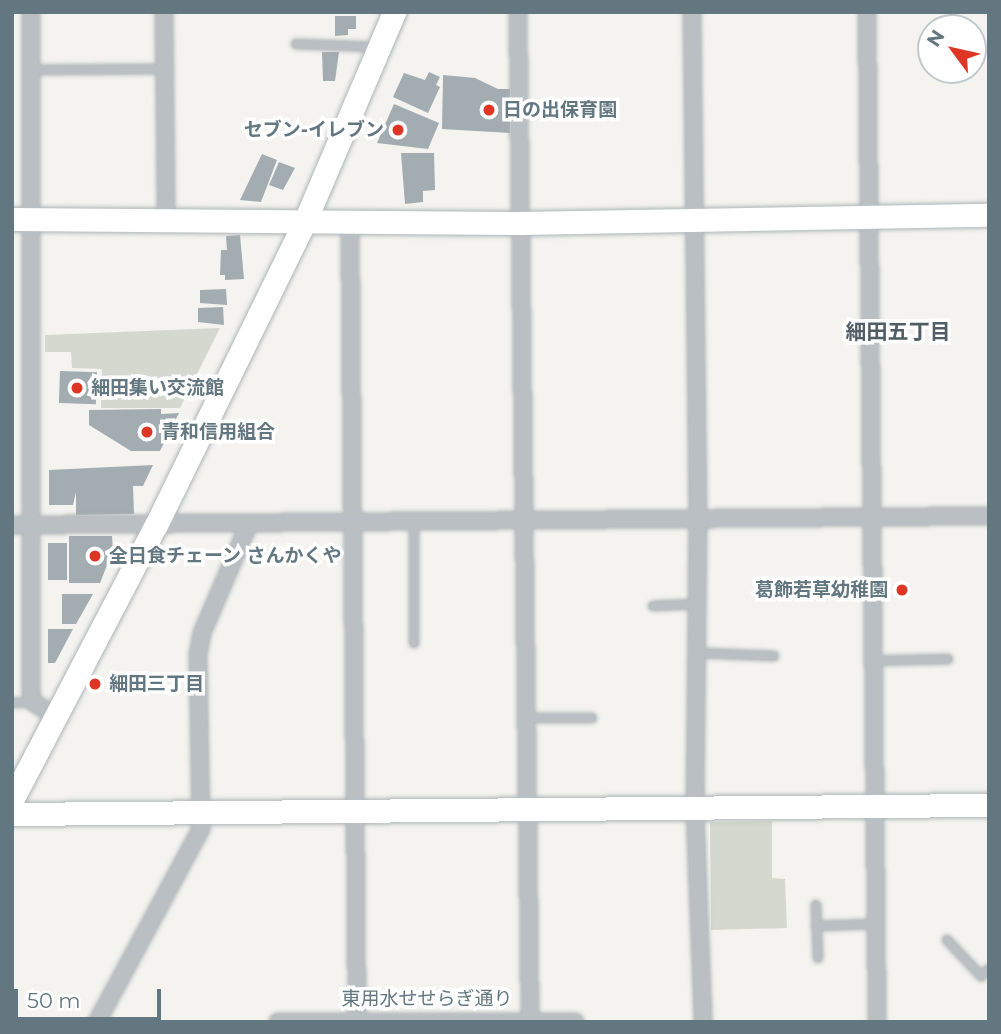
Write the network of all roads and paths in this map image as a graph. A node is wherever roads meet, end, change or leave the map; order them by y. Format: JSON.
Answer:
{"nodes":[{"id":1,"x":31,"y":12,"type":"edge"},
{"id":2,"x":164,"y":12,"type":"edge"},
{"id":3,"x":394,"y":12,"type":"edge"},
{"id":4,"x":518,"y":12,"type":"edge"},
{"id":5,"x":692,"y":12,"type":"edge"},
{"id":6,"x":867,"y":12,"type":"edge"},
{"id":7,"x":296,"y":44,"type":"dead end"},
{"id":8,"x":380,"y":47,"type":"junction"},
{"id":9,"x":166,"y":69,"type":"junction"},
{"id":10,"x":31,"y":70,"type":"junction"},
{"id":11,"x":989,"y":215,"type":"edge"},
{"id":12,"x":870,"y":218,"type":"junction"},
{"id":13,"x":22,"y":219,"type":"edge"},
{"id":14,"x":693,"y":219,"type":"junction"},
{"id":15,"x":166,"y":220,"type":"junction"},
{"id":16,"x":305,"y":221,"type":"junction"},
{"id":17,"x":350,"y":222,"type":"junction"},
{"id":18,"x":519,"y":223,"type":"junction"},
{"id":19,"x":989,"y":516,"type":"edge"},
{"id":20,"x":870,"y":517,"type":"junction"},
{"id":21,"x":698,"y":520,"type":"junction"},
{"id":22,"x":524,"y":521,"type":"junction"},
{"id":23,"x":352,"y":522,"type":"junction"},
{"id":24,"x":414,"y":522,"type":"junction"},
{"id":25,"x":249,"y":524,"type":"junction"},
{"id":26,"x":12,"y":525,"type":"edge"},
{"id":27,"x":30,"y":525,"type":"junction"},
{"id":28,"x":156,"y":525,"type":"junction"},
{"id":29,"x":698,"y":604,"type":"junction"},
{"id":30,"x":653,"y":606,"type":"dead end"},
{"id":31,"x":414,"y":643,"type":"dead end"},
{"id":32,"x":698,"y":653,"type":"junction"},
{"id":33,"x":774,"y":656,"type":"dead end"},
{"id":34,"x":948,"y":659,"type":"dead end"},
{"id":35,"x":871,"y":661,"type":"junction"},
{"id":36,"x":33,"y":702,"type":"junction"},
{"id":37,"x":12,"y":703,"type":"edge"},
{"id":38,"x":56,"y":718,"type":"junction"},
{"id":39,"x":526,"y":718,"type":"junction"},
{"id":40,"x":592,"y":718,"type":"dead end"},
{"id":41,"x":12,"y":800,"type":"edge"},
{"id":42,"x":989,"y":805,"type":"edge"},
{"id":43,"x":874,"y":807,"type":"junction"},
{"id":44,"x":695,"y":810,"type":"junction"},
{"id":45,"x":526,"y":811,"type":"junction"},
{"id":46,"x":354,"y":812,"type":"junction"},
{"id":47,"x":203,"y":813,"type":"junction"},
{"id":48,"x":12,"y":814,"type":"edge"},
{"id":49,"x":816,"y":905,"type":"dead end"},
{"id":50,"x":875,"y":924,"type":"junction"},
{"id":51,"x":816,"y":926,"type":"junction"},
{"id":52,"x":947,"y":940,"type":"dead end"},
{"id":53,"x":818,"y":958,"type":"dead end"},
{"id":54,"x":989,"y":969,"type":"edge"},
{"id":55,"x":357,"y":1021,"type":"edge"},
{"id":56,"x":530,"y":1021,"type":"edge"},
{"id":57,"x":97,"y":1022,"type":"edge"},
{"id":58,"x":278,"y":1022,"type":"edge"},
{"id":59,"x":575,"y":1022,"type":"edge"},
{"id":60,"x":703,"y":1022,"type":"edge"},
{"id":61,"x":877,"y":1022,"type":"edge"}],
"edges":[{"from":1,"to":10,"type":"street"},
{"from":2,"to":9,"type":"street"},
{"from":3,"to":8,"type":"street"},
{"from":4,"to":18,"type":"street"},
{"from":5,"to":14,"type":"street"},
{"from":6,"to":12,"type":"street"},
{"from":7,"to":8,"type":"lane"},
{"from":8,"to":16,"type":"street"},
{"from":9,"to":10,"type":"lane"},
{"from":9,"to":15,"type":"street"},
{"from":10,"to":13,"type":"street"},
{"from":11,"to":12,"type":"street"},
{"from":12,"to":14,"type":"street"},
{"from":12,"to":20,"type":"street"},
{"from":13,"to":15,"type":"street"},
{"from":13,"to":27,"type":"street"},
{"from":14,"to":18,"type":"street"},
{"from":14,"to":21,"type":"street"},
{"from":15,"to":16,"type":"street"},
{"from":16,"to":17,"type":"street"},
{"from":16,"to":28,"type":"street"},
{"from":17,"to":18,"type":"street"},
{"from":17,"to":23,"type":"street"},
{"from":18,"to":22,"type":"street"},
{"from":19,"to":20,"type":"street"},
{"from":20,"to":21,"type":"street"},
{"from":20,"to":35,"type":"street"},
{"from":21,"to":22,"type":"street"},
{"from":21,"to":29,"type":"street"},
{"from":22,"to":24,"type":"street"},
{"from":22,"to":39,"type":"street"},
{"from":23,"to":24,"type":"street"},
{"from":23,"to":25,"type":"street"},
{"from":23,"to":46,"type":"street"},
{"from":24,"to":31,"type":"lane"},
{"from":25,"to":28,"type":"street"},
{"from":25,"to":47,"type":"street"},
{"from":26,"to":27,"type":"street"},
{"from":27,"to":28,"type":"street"},
{"from":27,"to":36,"type":"street"},
{"from":28,"to":38,"type":"street"},
{"from":29,"to":30,"type":"lane"},
{"from":29,"to":32,"type":"street"},
{"from":32,"to":33,"type":"lane"},
{"from":32,"to":44,"type":"street"},
{"from":34,"to":35,"type":"lane"},
{"from":35,"to":43,"type":"street"},
{"from":36,"to":37,"type":"lane"},
{"from":36,"to":38,"type":"street"},
{"from":38,"to":41,"type":"street"},
{"from":39,"to":40,"type":"lane"},
{"from":39,"to":45,"type":"street"},
{"from":42,"to":43,"type":"street"},
{"from":43,"to":44,"type":"street"},
{"from":43,"to":50,"type":"street"},
{"from":44,"to":45,"type":"street"},
{"from":44,"to":60,"type":"street"},
{"from":45,"to":46,"type":"street"},
{"from":45,"to":56,"type":"street"},
{"from":46,"to":47,"type":"street"},
{"from":46,"to":55,"type":"street"},
{"from":47,"to":48,"type":"street"},
{"from":47,"to":57,"type":"street"},
{"from":49,"to":51,"type":"lane"},
{"from":50,"to":51,"type":"lane"},
{"from":50,"to":61,"type":"street"},
{"from":51,"to":53,"type":"lane"},
{"from":52,"to":54,"type":"lane"},
{"from":55,"to":56,"type":"street","name":"東用水せせらぎ通り"},
{"from":55,"to":58,"type":"street","name":"東用水せせらぎ通り"},
{"from":56,"to":59,"type":"street","name":"東用水せせらぎ通り"}]}
